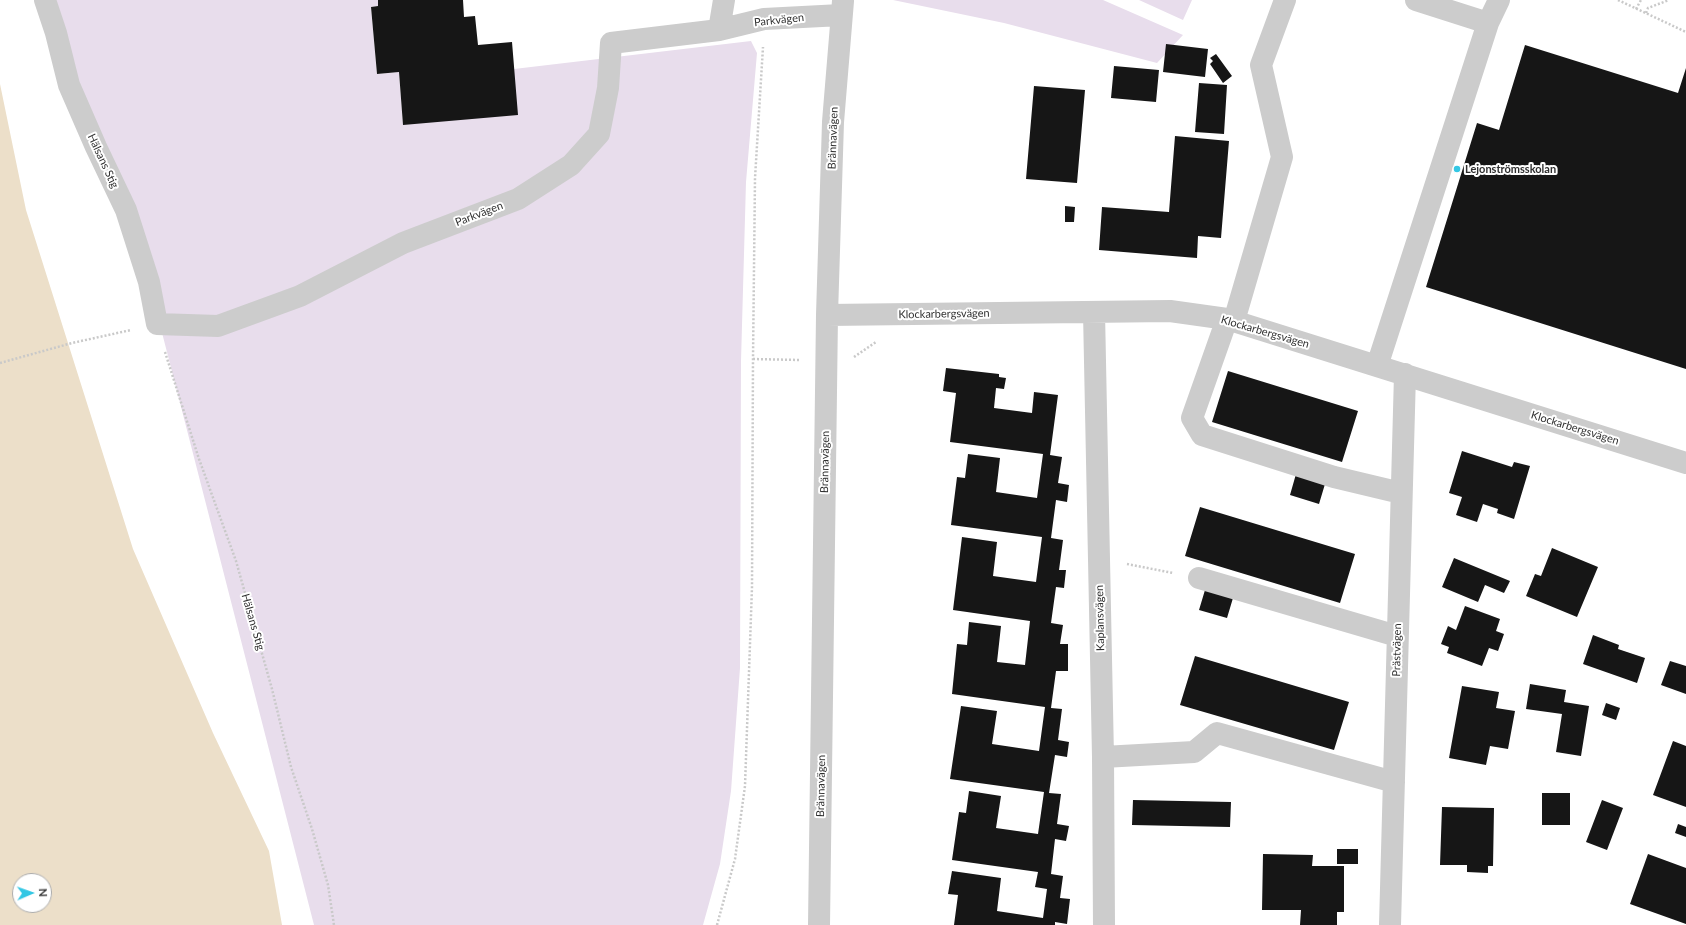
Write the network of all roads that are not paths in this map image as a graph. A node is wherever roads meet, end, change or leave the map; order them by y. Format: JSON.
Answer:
{"nodes":[{"id":1,"x":45,"y":0,"type":"edge"},
{"id":2,"x":724,"y":0,"type":"edge"},
{"id":3,"x":1285,"y":0,"type":"edge"},
{"id":4,"x":1416,"y":0,"type":"edge"},
{"id":5,"x":1498,"y":0,"type":"edge"},
{"id":6,"x":842,"y":8,"type":"edge"},
{"id":7,"x":1488,"y":23,"type":"junction"},
{"id":8,"x":718,"y":30,"type":"junction"},
{"id":9,"x":1094,"y":312,"type":"junction"},
{"id":10,"x":827,"y":315,"type":"junction"},
{"id":11,"x":1231,"y":320,"type":"junction"},
{"id":12,"x":157,"y":324,"type":"joint"},
{"id":13,"x":1377,"y":366,"type":"junction"},
{"id":14,"x":1405,"y":374,"type":"junction"},
{"id":15,"x":1686,"y":463,"type":"edge"},
{"id":16,"x":1401,"y":494,"type":"junction"},
{"id":17,"x":1199,"y":578,"type":"road end"},
{"id":18,"x":1398,"y":636,"type":"junction"},
{"id":19,"x":1102,"y":757,"type":"junction"},
{"id":20,"x":1394,"y":782,"type":"junction"},
{"id":21,"x":819,"y":925,"type":"edge"},
{"id":22,"x":1104,"y":925,"type":"edge"},
{"id":23,"x":1390,"y":925,"type":"edge"}],
"edges":[{"from":1,"to":12,"type":"street","name":"Hälsans Stig"},
{"from":2,"to":8,"type":"street"},
{"from":3,"to":11,"type":"street"},
{"from":4,"to":7,"type":"street"},
{"from":5,"to":7,"type":"street"},
{"from":6,"to":8,"type":"street","name":"Parkvägen"},
{"from":6,"to":10,"type":"street","name":"Brännavägen"},
{"from":7,"to":13,"type":"street"},
{"from":8,"to":12,"type":"street","name":"Parkvägen"},
{"from":9,"to":10,"type":"street","name":"Klockarbergsvägen"},
{"from":9,"to":11,"type":"street","name":"Klockarbergsvägen"},
{"from":9,"to":19,"type":"street","name":"Kaplansvägen"},
{"from":10,"to":21,"type":"street","name":"Brännavägen"},
{"from":11,"to":13,"type":"street","name":"Klockarbergsvägen"},
{"from":11,"to":16,"type":"street"},
{"from":13,"to":14,"type":"street","name":"Klockarbergsvägen"},
{"from":14,"to":15,"type":"street","name":"Klockarbergsvägen"},
{"from":14,"to":16,"type":"street","name":"Prästvägen"},
{"from":16,"to":18,"type":"street","name":"Prästvägen"},
{"from":17,"to":18,"type":"street"},
{"from":18,"to":20,"type":"street","name":"Prästvägen"},
{"from":19,"to":20,"type":"street"},
{"from":19,"to":22,"type":"street","name":"Kaplansvägen"},
{"from":20,"to":23,"type":"street","name":"Prästvägen"}]}
